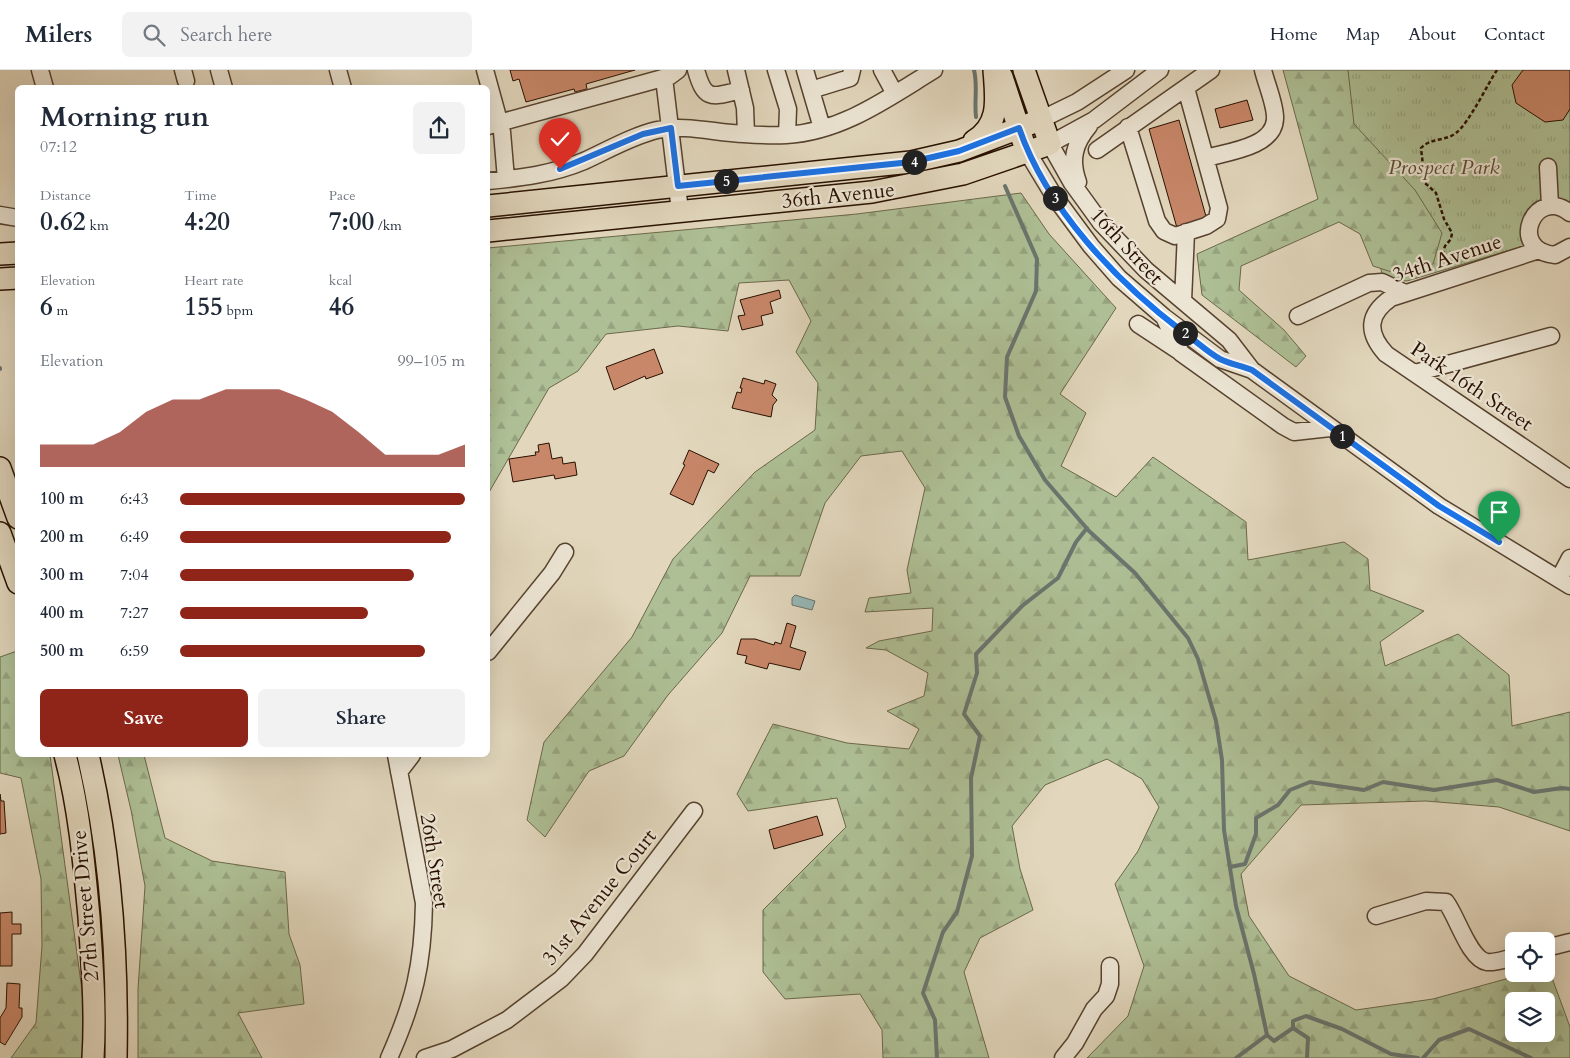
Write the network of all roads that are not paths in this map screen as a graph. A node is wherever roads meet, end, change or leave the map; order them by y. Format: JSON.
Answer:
{"nodes":[{"id":1,"x":40,"y":70,"type":"edge"},
{"id":2,"x":219,"y":70,"type":"edge"},
{"id":3,"x":338,"y":70,"type":"edge"},
{"id":4,"x":485,"y":70,"type":"edge"},
{"id":5,"x":696,"y":70,"type":"edge"},
{"id":6,"x":736,"y":70,"type":"edge"},
{"id":7,"x":776,"y":70,"type":"edge"},
{"id":8,"x":805,"y":70,"type":"edge"},
{"id":9,"x":852,"y":70,"type":"edge"},
{"id":10,"x":882,"y":70,"type":"edge"},
{"id":11,"x":934,"y":70,"type":"edge"},
{"id":12,"x":994,"y":70,"type":"edge"},
{"id":13,"x":1000,"y":70,"type":"edge"},
{"id":14,"x":1024,"y":70,"type":"edge"},
{"id":15,"x":1126,"y":70,"type":"edge"},
{"id":16,"x":1160,"y":70,"type":"edge"},
{"id":17,"x":1211,"y":70,"type":"edge"},
{"id":18,"x":1263,"y":70,"type":"edge"},
{"id":19,"x":671,"y":74,"type":"edge"},
{"id":20,"x":1142,"y":76,"type":"edge"},
{"id":21,"x":44,"y":85,"type":"edge"},
{"id":22,"x":223,"y":85,"type":"edge"},
{"id":23,"x":342,"y":85,"type":"edge"},
{"id":24,"x":488,"y":85,"type":"edge"},
{"id":25,"x":1186,"y":88,"type":"junction"},
{"id":26,"x":741,"y":90,"type":"junction"},
{"id":27,"x":811,"y":90,"type":"junction"},
{"id":28,"x":895,"y":94,"type":"junction"},
{"id":29,"x":490,"y":100,"type":"edge"},
{"id":30,"x":1040,"y":120,"type":"junction"},
{"id":31,"x":1094,"y":120,"type":"junction"},
{"id":32,"x":494,"y":124,"type":"edge"},
{"id":33,"x":1128,"y":127,"type":"junction"},
{"id":34,"x":671,"y":128,"type":"junction"},
{"id":35,"x":822,"y":128,"type":"junction"},
{"id":36,"x":1019,"y":128,"type":"junction"},
{"id":37,"x":746,"y":134,"type":"junction"},
{"id":38,"x":787,"y":135,"type":"junction"},
{"id":39,"x":1050,"y":144,"type":"junction"},
{"id":40,"x":1097,"y":150,"type":"dead end"},
{"id":41,"x":959,"y":151,"type":"junction"},
{"id":42,"x":1028,"y":153,"type":"junction"},
{"id":43,"x":1206,"y":158,"type":"junction"},
{"id":44,"x":1548,"y":167,"type":"dead end"},
{"id":45,"x":506,"y":180,"type":"junction"},
{"id":46,"x":490,"y":181,"type":"edge"},
{"id":47,"x":678,"y":186,"type":"junction"},
{"id":48,"x":490,"y":206,"type":"edge"},
{"id":49,"x":1550,"y":206,"type":"junction"},
{"id":50,"x":680,"y":211,"type":"junction"},
{"id":51,"x":1570,"y":213,"type":"edge"},
{"id":52,"x":0,"y":215,"type":"edge"},
{"id":53,"x":15,"y":218,"type":"edge"},
{"id":54,"x":1102,"y":222,"type":"junction"},
{"id":55,"x":490,"y":230,"type":"edge"},
{"id":56,"x":1186,"y":232,"type":"junction"},
{"id":57,"x":1570,"y":247,"type":"edge"},
{"id":58,"x":1539,"y":250,"type":"junction"},
{"id":59,"x":15,"y":253,"type":"edge"},
{"id":60,"x":0,"y":254,"type":"edge"},
{"id":61,"x":15,"y":278,"type":"edge"},
{"id":62,"x":0,"y":279,"type":"edge"},
{"id":63,"x":1405,"y":293,"type":"junction"},
{"id":64,"x":1183,"y":302,"type":"junction"},
{"id":65,"x":1374,"y":314,"type":"joint"},
{"id":66,"x":1298,"y":316,"type":"dead end"},
{"id":67,"x":1164,"y":317,"type":"junction"},
{"id":68,"x":1138,"y":324,"type":"dead end"},
{"id":69,"x":1551,"y":336,"type":"dead end"},
{"id":70,"x":1181,"y":353,"type":"junction"},
{"id":71,"x":1252,"y":370,"type":"junction"},
{"id":72,"x":1414,"y":373,"type":"junction"},
{"id":73,"x":1330,"y":428,"type":"junction"},
{"id":74,"x":0,"y":468,"type":"edge"},
{"id":75,"x":1570,"y":479,"type":"edge"},
{"id":76,"x":15,"y":510,"type":"edge"},
{"id":77,"x":0,"y":533,"type":"edge"},
{"id":78,"x":565,"y":552,"type":"dead end"},
{"id":79,"x":1570,"y":558,"type":"edge"},
{"id":80,"x":15,"y":575,"type":"edge"},
{"id":81,"x":1564,"y":582,"type":"edge"},
{"id":82,"x":490,"y":650,"type":"edge"},
{"id":83,"x":65,"y":757,"type":"edge"},
{"id":84,"x":88,"y":757,"type":"edge"},
{"id":85,"x":396,"y":757,"type":"edge"},
{"id":86,"x":410,"y":757,"type":"edge"},
{"id":87,"x":399,"y":772,"type":"junction"},
{"id":88,"x":694,"y":811,"type":"dead end"},
{"id":89,"x":1376,"y":916,"type":"dead end"},
{"id":90,"x":1570,"y":942,"type":"edge"},
{"id":91,"x":1555,"y":946,"type":"edge"},
{"id":92,"x":1505,"y":959,"type":"edge"},
{"id":93,"x":1110,"y":966,"type":"dead end"},
{"id":94,"x":93,"y":1058,"type":"edge"},
{"id":95,"x":116,"y":1058,"type":"edge"},
{"id":96,"x":389,"y":1058,"type":"edge"},
{"id":97,"x":425,"y":1058,"type":"edge"},
{"id":98,"x":1062,"y":1058,"type":"edge"}],
"edges":[{"from":1,"to":21,"type":"street"},
{"from":2,"to":22,"type":"street"},
{"from":3,"to":23,"type":"street"},
{"from":4,"to":24,"type":"street"},
{"from":5,"to":26,"type":"street"},
{"from":6,"to":26,"type":"street"},
{"from":7,"to":38,"type":"street"},
{"from":8,"to":27,"type":"street"},
{"from":9,"to":27,"type":"street"},
{"from":10,"to":28,"type":"street"},
{"from":11,"to":28,"type":"street"},
{"from":12,"to":41,"type":"main road"},
{"from":13,"to":36,"type":"main road","name":"16th Street"},
{"from":14,"to":30,"type":"main road","name":"16th Street"},
{"from":15,"to":30,"type":"street","name":"36th Avenue"},
{"from":16,"to":20,"type":"street","name":"36th Avenue"},
{"from":17,"to":25,"type":"street"},
{"from":18,"to":43,"type":"street"},
{"from":19,"to":32,"type":"street"},
{"from":19,"to":34,"type":"street"},
{"from":20,"to":31,"type":"street","name":"36th Avenue"},
{"from":25,"to":33,"type":"street"},
{"from":25,"to":43,"type":"street"},
{"from":26,"to":37,"type":"street"},
{"from":27,"to":35,"type":"street"},
{"from":28,"to":35,"type":"street"},
{"from":29,"to":32,"type":"street"},
{"from":30,"to":36,"type":"main road","name":"36th Avenue"},
{"from":30,"to":39,"type":"main road","name":"16th Street"},
{"from":31,"to":39,"type":"street","name":"36th Avenue"},
{"from":31,"to":54,"type":"street"},
{"from":32,"to":45,"type":"street"},
{"from":33,"to":40,"type":"street"},
{"from":33,"to":56,"type":"street"},
{"from":34,"to":37,"type":"street"},
{"from":34,"to":45,"type":"street"},
{"from":34,"to":47,"type":"street"},
{"from":35,"to":38,"type":"street"},
{"from":36,"to":41,"type":"main road","name":"36th Avenue"},
{"from":36,"to":42,"type":"main road","name":"16th Street"},
{"from":37,"to":38,"type":"street"},
{"from":39,"to":42,"type":"main road","name":"36th Avenue"},
{"from":39,"to":54,"type":"street","name":"16th Street"},
{"from":41,"to":47,"type":"main road","name":"36th Avenue"},
{"from":42,"to":50,"type":"main road","name":"36th Avenue"},
{"from":42,"to":67,"type":"street","name":"16th Street"},
{"from":43,"to":56,"type":"street"},
{"from":44,"to":49,"type":"street"},
{"from":45,"to":46,"type":"street"},
{"from":47,"to":48,"type":"main road","name":"36th Avenue"},
{"from":47,"to":50,"type":"street"},
{"from":49,"to":51,"type":"street"},
{"from":49,"to":58,"type":"street","name":"34th Avenue"},
{"from":50,"to":55,"type":"main road","name":"36th Avenue"},
{"from":52,"to":53,"type":"street"},
{"from":54,"to":64,"type":"street","name":"16th Street"},
{"from":56,"to":64,"type":"street"},
{"from":57,"to":58,"type":"street","name":"34th Avenue"},
{"from":58,"to":63,"type":"street","name":"34th Avenue"},
{"from":59,"to":60,"type":"main road"},
{"from":61,"to":62,"type":"main road"},
{"from":63,"to":65,"type":"street","name":"34th Avenue"},
{"from":63,"to":66,"type":"street"},
{"from":64,"to":71,"type":"street","name":"16th Street"},
{"from":65,"to":72,"type":"street","name":"Park 16th Street"},
{"from":67,"to":70,"type":"street","name":"16th Street"},
{"from":67,"to":71,"type":"street","name":"16th Street"},
{"from":68,"to":70,"type":"street","name":"16th Street"},
{"from":69,"to":72,"type":"street"},
{"from":70,"to":73,"type":"street","name":"16th Street"},
{"from":71,"to":73,"type":"street","name":"16th Street"},
{"from":72,"to":75,"type":"street","name":"Park 16th Street"},
{"from":73,"to":81,"type":"street","name":"16th Street"},
{"from":74,"to":76,"type":"main road"},
{"from":77,"to":80,"type":"main road"},
{"from":78,"to":82,"type":"street"},
{"from":79,"to":81,"type":"street"},
{"from":83,"to":94,"type":"main road","name":"27th Street Drive"},
{"from":84,"to":95,"type":"main road","name":"27th Street Drive"},
{"from":85,"to":87,"type":"street","name":"26th Street"},
{"from":86,"to":87,"type":"street"},
{"from":87,"to":96,"type":"street","name":"26th Street"},
{"from":88,"to":97,"type":"street","name":"31st Avenue Court"},
{"from":89,"to":92,"type":"street"},
{"from":90,"to":91,"type":"street"},
{"from":93,"to":98,"type":"street"}]}
